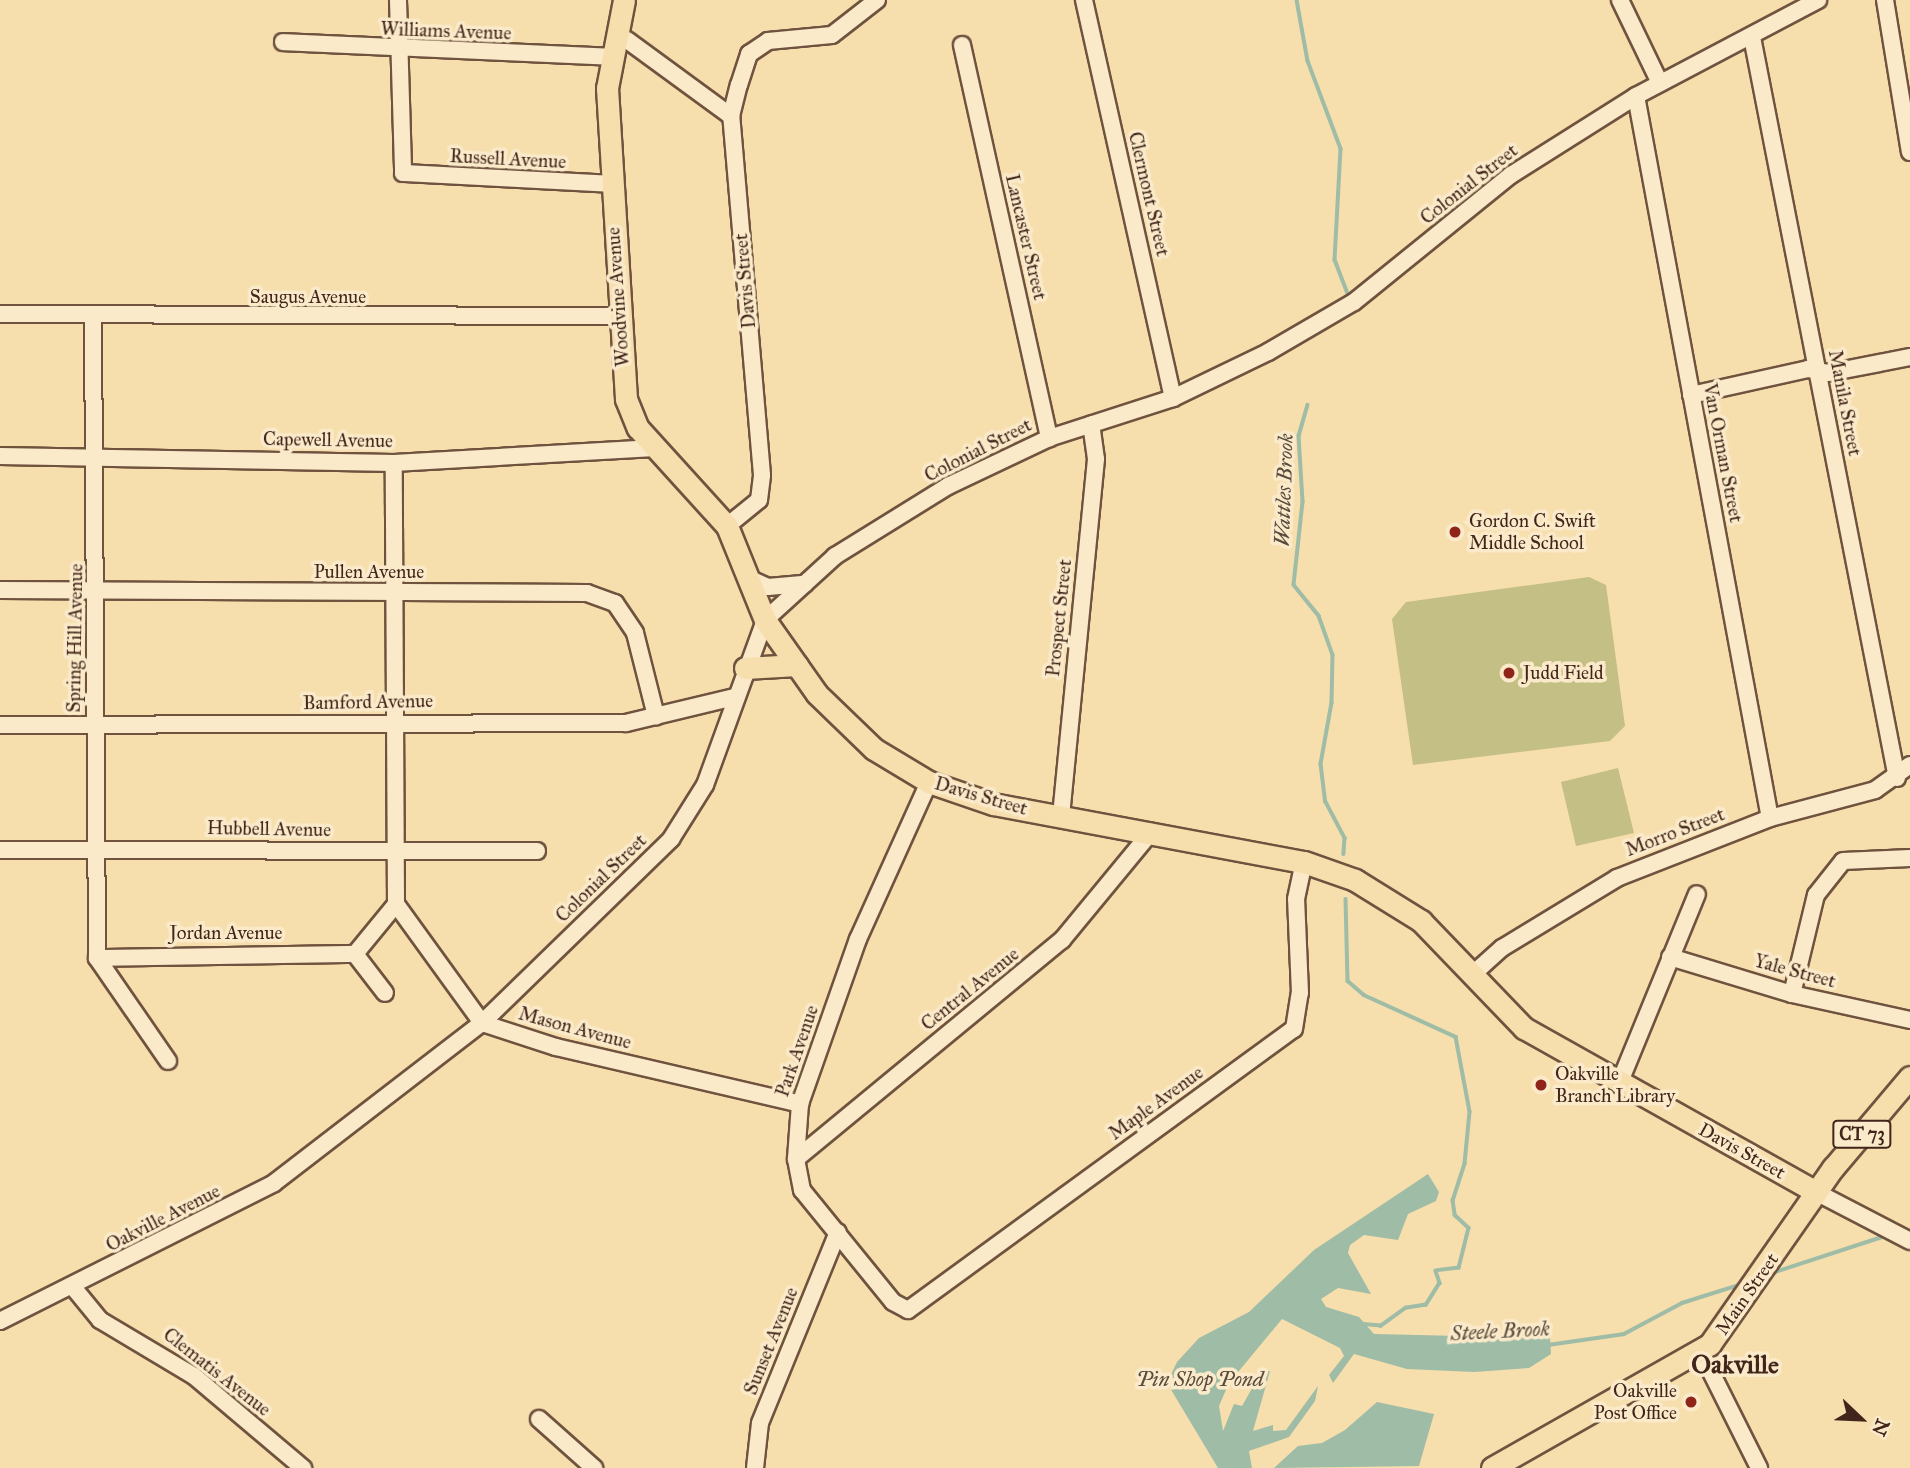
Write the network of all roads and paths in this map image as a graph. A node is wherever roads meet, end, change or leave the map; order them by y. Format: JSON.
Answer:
{"nodes":[{"id":1,"x":398,"y":0,"type":"edge"},
{"id":2,"x":624,"y":0,"type":"edge"},
{"id":3,"x":877,"y":0,"type":"edge"},
{"id":4,"x":1084,"y":0,"type":"edge"},
{"id":5,"x":1620,"y":0,"type":"edge"},
{"id":6,"x":1818,"y":0,"type":"edge"},
{"id":7,"x":1885,"y":0,"type":"edge"},
{"id":8,"x":620,"y":36,"type":"junction"},
{"id":9,"x":1752,"y":37,"type":"junction"},
{"id":10,"x":283,"y":42,"type":"dead end"},
{"id":11,"x":962,"y":45,"type":"dead end"},
{"id":12,"x":401,"y":52,"type":"junction"},
{"id":13,"x":608,"y":57,"type":"junction"},
{"id":14,"x":1660,"y":83,"type":"junction"},
{"id":15,"x":1903,"y":92,"type":"edge"},
{"id":16,"x":1636,"y":96,"type":"junction"},
{"id":17,"x":731,"y":116,"type":"junction"},
{"id":18,"x":1910,"y":152,"type":"edge"},
{"id":19,"x":611,"y":184,"type":"junction"},
{"id":20,"x":0,"y":314,"type":"edge"},
{"id":21,"x":616,"y":316,"type":"junction"},
{"id":22,"x":93,"y":318,"type":"junction"},
{"id":23,"x":1910,"y":358,"type":"edge"},
{"id":24,"x":1818,"y":371,"type":"junction"},
{"id":25,"x":1691,"y":395,"type":"junction"},
{"id":26,"x":1173,"y":398,"type":"junction"},
{"id":27,"x":1091,"y":424,"type":"junction"},
{"id":28,"x":1049,"y":438,"type":"junction"},
{"id":29,"x":655,"y":448,"type":"junction"},
{"id":30,"x":0,"y":456,"type":"edge"},
{"id":31,"x":96,"y":456,"type":"junction"},
{"id":32,"x":394,"y":463,"type":"junction"},
{"id":33,"x":727,"y":527,"type":"junction"},
{"id":34,"x":748,"y":578,"type":"junction"},
{"id":35,"x":804,"y":584,"type":"junction"},
{"id":36,"x":0,"y":590,"type":"edge"},
{"id":37,"x":99,"y":591,"type":"junction"},
{"id":38,"x":397,"y":593,"type":"junction"},
{"id":39,"x":765,"y":620,"type":"junction"},
{"id":40,"x":797,"y":666,"type":"junction"},
{"id":41,"x":746,"y":668,"type":"junction"},
{"id":42,"x":734,"y":697,"type":"junction"},
{"id":43,"x":656,"y":716,"type":"junction"},
{"id":44,"x":398,"y":723,"type":"junction"},
{"id":45,"x":0,"y":725,"type":"edge"},
{"id":46,"x":94,"y":727,"type":"junction"},
{"id":47,"x":1910,"y":765,"type":"edge"},
{"id":48,"x":1897,"y":778,"type":"junction"},
{"id":49,"x":929,"y":782,"type":"junction"},
{"id":50,"x":1061,"y":816,"type":"junction"},
{"id":51,"x":1770,"y":818,"type":"junction"},
{"id":52,"x":1151,"y":832,"type":"junction"},
{"id":53,"x":94,"y":846,"type":"junction"},
{"id":54,"x":0,"y":849,"type":"edge"},
{"id":55,"x":537,"y":851,"type":"dead end"},
{"id":56,"x":391,"y":853,"type":"junction"},
{"id":57,"x":1910,"y":858,"type":"edge"},
{"id":58,"x":1304,"y":862,"type":"junction"},
{"id":59,"x":1697,"y":894,"type":"dead end"},
{"id":60,"x":396,"y":904,"type":"junction"},
{"id":61,"x":355,"y":954,"type":"junction"},
{"id":62,"x":1671,"y":957,"type":"junction"},
{"id":63,"x":97,"y":958,"type":"junction"},
{"id":64,"x":1473,"y":974,"type":"junction"},
{"id":65,"x":385,"y":993,"type":"dead end"},
{"id":66,"x":1792,"y":994,"type":"junction"},
{"id":67,"x":1910,"y":1020,"type":"edge"},
{"id":68,"x":482,"y":1023,"type":"junction"},
{"id":69,"x":168,"y":1061,"type":"dead end"},
{"id":70,"x":1910,"y":1077,"type":"edge"},
{"id":71,"x":1619,"y":1084,"type":"junction"},
{"id":72,"x":800,"y":1104,"type":"junction"},
{"id":73,"x":335,"y":1136,"type":"joint"},
{"id":74,"x":796,"y":1159,"type":"junction"},
{"id":75,"x":1816,"y":1192,"type":"junction"},
{"id":76,"x":838,"y":1232,"type":"junction"},
{"id":77,"x":1910,"y":1241,"type":"edge"},
{"id":78,"x":73,"y":1287,"type":"junction"},
{"id":79,"x":908,"y":1310,"type":"joint"},
{"id":80,"x":0,"y":1321,"type":"edge"},
{"id":81,"x":1701,"y":1352,"type":"junction"},
{"id":82,"x":538,"y":1419,"type":"dead end"},
{"id":83,"x":303,"y":1468,"type":"edge"},
{"id":84,"x":594,"y":1468,"type":"edge"},
{"id":85,"x":755,"y":1468,"type":"edge"},
{"id":86,"x":1492,"y":1468,"type":"edge"},
{"id":87,"x":1759,"y":1468,"type":"edge"}],
"edges":[{"from":1,"to":12,"type":"street"},
{"from":2,"to":8,"type":"main road"},
{"from":3,"to":17,"type":"street"},
{"from":4,"to":26,"type":"street","name":"Clermont Street"},
{"from":5,"to":14,"type":"street"},
{"from":6,"to":9,"type":"street","name":"Colonial Street"},
{"from":7,"to":15,"type":"street"},
{"from":8,"to":13,"type":"main road","name":"Woodvine Avenue"},
{"from":8,"to":17,"type":"street"},
{"from":9,"to":14,"type":"street","name":"Colonial Street"},
{"from":9,"to":24,"type":"street","name":"Manila Street"},
{"from":10,"to":12,"type":"street","name":"Williams Avenue"},
{"from":11,"to":28,"type":"street","name":"Lancaster Street"},
{"from":12,"to":13,"type":"street","name":"Williams Avenue"},
{"from":12,"to":19,"type":"street","name":"Russell Avenue"},
{"from":13,"to":19,"type":"main road","name":"Woodvine Avenue"},
{"from":14,"to":16,"type":"street","name":"Colonial Street"},
{"from":15,"to":18,"type":"street"},
{"from":16,"to":25,"type":"street","name":"Van Orman Street"},
{"from":16,"to":26,"type":"street","name":"Colonial Street"},
{"from":17,"to":33,"type":"street","name":"Davis Street"},
{"from":19,"to":21,"type":"main road","name":"Woodvine Avenue"},
{"from":20,"to":22,"type":"street","name":"Saugus Avenue"},
{"from":21,"to":22,"type":"street","name":"Saugus Avenue"},
{"from":21,"to":29,"type":"main road","name":"Woodvine Avenue"},
{"from":22,"to":31,"type":"street","name":"Spring Hill Avenue"},
{"from":23,"to":24,"type":"street"},
{"from":24,"to":25,"type":"street"},
{"from":24,"to":48,"type":"street","name":"Manila Street"},
{"from":25,"to":51,"type":"street","name":"Van Orman Street"},
{"from":26,"to":27,"type":"street","name":"Colonial Street"},
{"from":27,"to":28,"type":"street","name":"Colonial Street"},
{"from":27,"to":50,"type":"street","name":"Prospect Street"},
{"from":28,"to":35,"type":"street","name":"Colonial Street"},
{"from":29,"to":32,"type":"street","name":"Capewell Avenue"},
{"from":29,"to":33,"type":"main road","name":"Woodvine Avenue"},
{"from":30,"to":31,"type":"street","name":"Capewell Avenue"},
{"from":31,"to":32,"type":"street","name":"Capewell Avenue"},
{"from":31,"to":37,"type":"street","name":"Spring Hill Avenue"},
{"from":32,"to":38,"type":"street"},
{"from":33,"to":34,"type":"main road","name":"Davis Street"},
{"from":34,"to":35,"type":"street"},
{"from":34,"to":39,"type":"main road","name":"Davis Street"},
{"from":35,"to":39,"type":"street","name":"Colonial Street"},
{"from":36,"to":37,"type":"street","name":"Pullen Avenue"},
{"from":37,"to":38,"type":"street","name":"Pullen Avenue"},
{"from":37,"to":46,"type":"street","name":"Spring Hill Avenue"},
{"from":38,"to":43,"type":"street","name":"Pullen Avenue"},
{"from":38,"to":44,"type":"street"},
{"from":39,"to":40,"type":"main road","name":"Davis Street"},
{"from":39,"to":41,"type":"street","name":"Colonial Street"},
{"from":40,"to":41,"type":"main road"},
{"from":40,"to":49,"type":"main road","name":"Davis Street"},
{"from":41,"to":42,"type":"street","name":"Colonial Street"},
{"from":42,"to":43,"type":"street","name":"Bamford Avenue"},
{"from":42,"to":68,"type":"street","name":"Colonial Street"},
{"from":43,"to":44,"type":"street","name":"Bamford Avenue"},
{"from":44,"to":46,"type":"street","name":"Bamford Avenue"},
{"from":44,"to":56,"type":"street"},
{"from":45,"to":46,"type":"street","name":"Bamford Avenue"},
{"from":46,"to":53,"type":"street","name":"Spring Hill Avenue"},
{"from":47,"to":48,"type":"street","name":"Morro Street"},
{"from":48,"to":51,"type":"street","name":"Morro Street"},
{"from":49,"to":50,"type":"main road","name":"Davis Street"},
{"from":49,"to":72,"type":"street","name":"Park Avenue"},
{"from":50,"to":52,"type":"main road","name":"Davis Street"},
{"from":51,"to":64,"type":"street","name":"Morro Street"},
{"from":52,"to":58,"type":"main road","name":"Davis Street"},
{"from":52,"to":74,"type":"street","name":"Central Avenue"},
{"from":53,"to":54,"type":"street","name":"Hubbell Avenue"},
{"from":53,"to":56,"type":"street","name":"Hubbell Avenue"},
{"from":53,"to":63,"type":"street","name":"Spring Hill Avenue"},
{"from":55,"to":56,"type":"street","name":"Hubbell Avenue"},
{"from":56,"to":60,"type":"street"},
{"from":57,"to":66,"type":"street"},
{"from":58,"to":64,"type":"main road","name":"Davis Street"},
{"from":58,"to":79,"type":"street","name":"Maple Avenue"},
{"from":59,"to":62,"type":"street"},
{"from":60,"to":61,"type":"street"},
{"from":60,"to":68,"type":"street"},
{"from":61,"to":63,"type":"street","name":"Jordan Avenue"},
{"from":61,"to":65,"type":"street"},
{"from":62,"to":66,"type":"street","name":"Yale Street"},
{"from":62,"to":71,"type":"street"},
{"from":63,"to":69,"type":"street"},
{"from":64,"to":71,"type":"main road","name":"Davis Street"},
{"from":66,"to":67,"type":"street","name":"Yale Street"},
{"from":68,"to":72,"type":"street","name":"Mason Avenue"},
{"from":68,"to":73,"type":"street","name":"Colonial Street"},
{"from":70,"to":75,"type":"main road","name":"Main Street","number":"CT 73"},
{"from":71,"to":75,"type":"main road","name":"Davis Street"},
{"from":72,"to":74,"type":"street","name":"Park Avenue"},
{"from":73,"to":78,"type":"street","name":"Oakville Avenue"},
{"from":74,"to":76,"type":"street","name":"Park Avenue"},
{"from":75,"to":77,"type":"street"},
{"from":75,"to":81,"type":"main road","name":"Main Street","number":"CT 73"},
{"from":76,"to":79,"type":"street","name":"Park Avenue"},
{"from":76,"to":85,"type":"street","name":"Sunset Avenue"},
{"from":78,"to":80,"type":"street","name":"Oakville Avenue"},
{"from":78,"to":83,"type":"street","name":"Clematis Avenue"},
{"from":81,"to":86,"type":"main road","name":"Main Street","number":"CT 73"},
{"from":81,"to":87,"type":"street"},
{"from":82,"to":84,"type":"street"}]}
